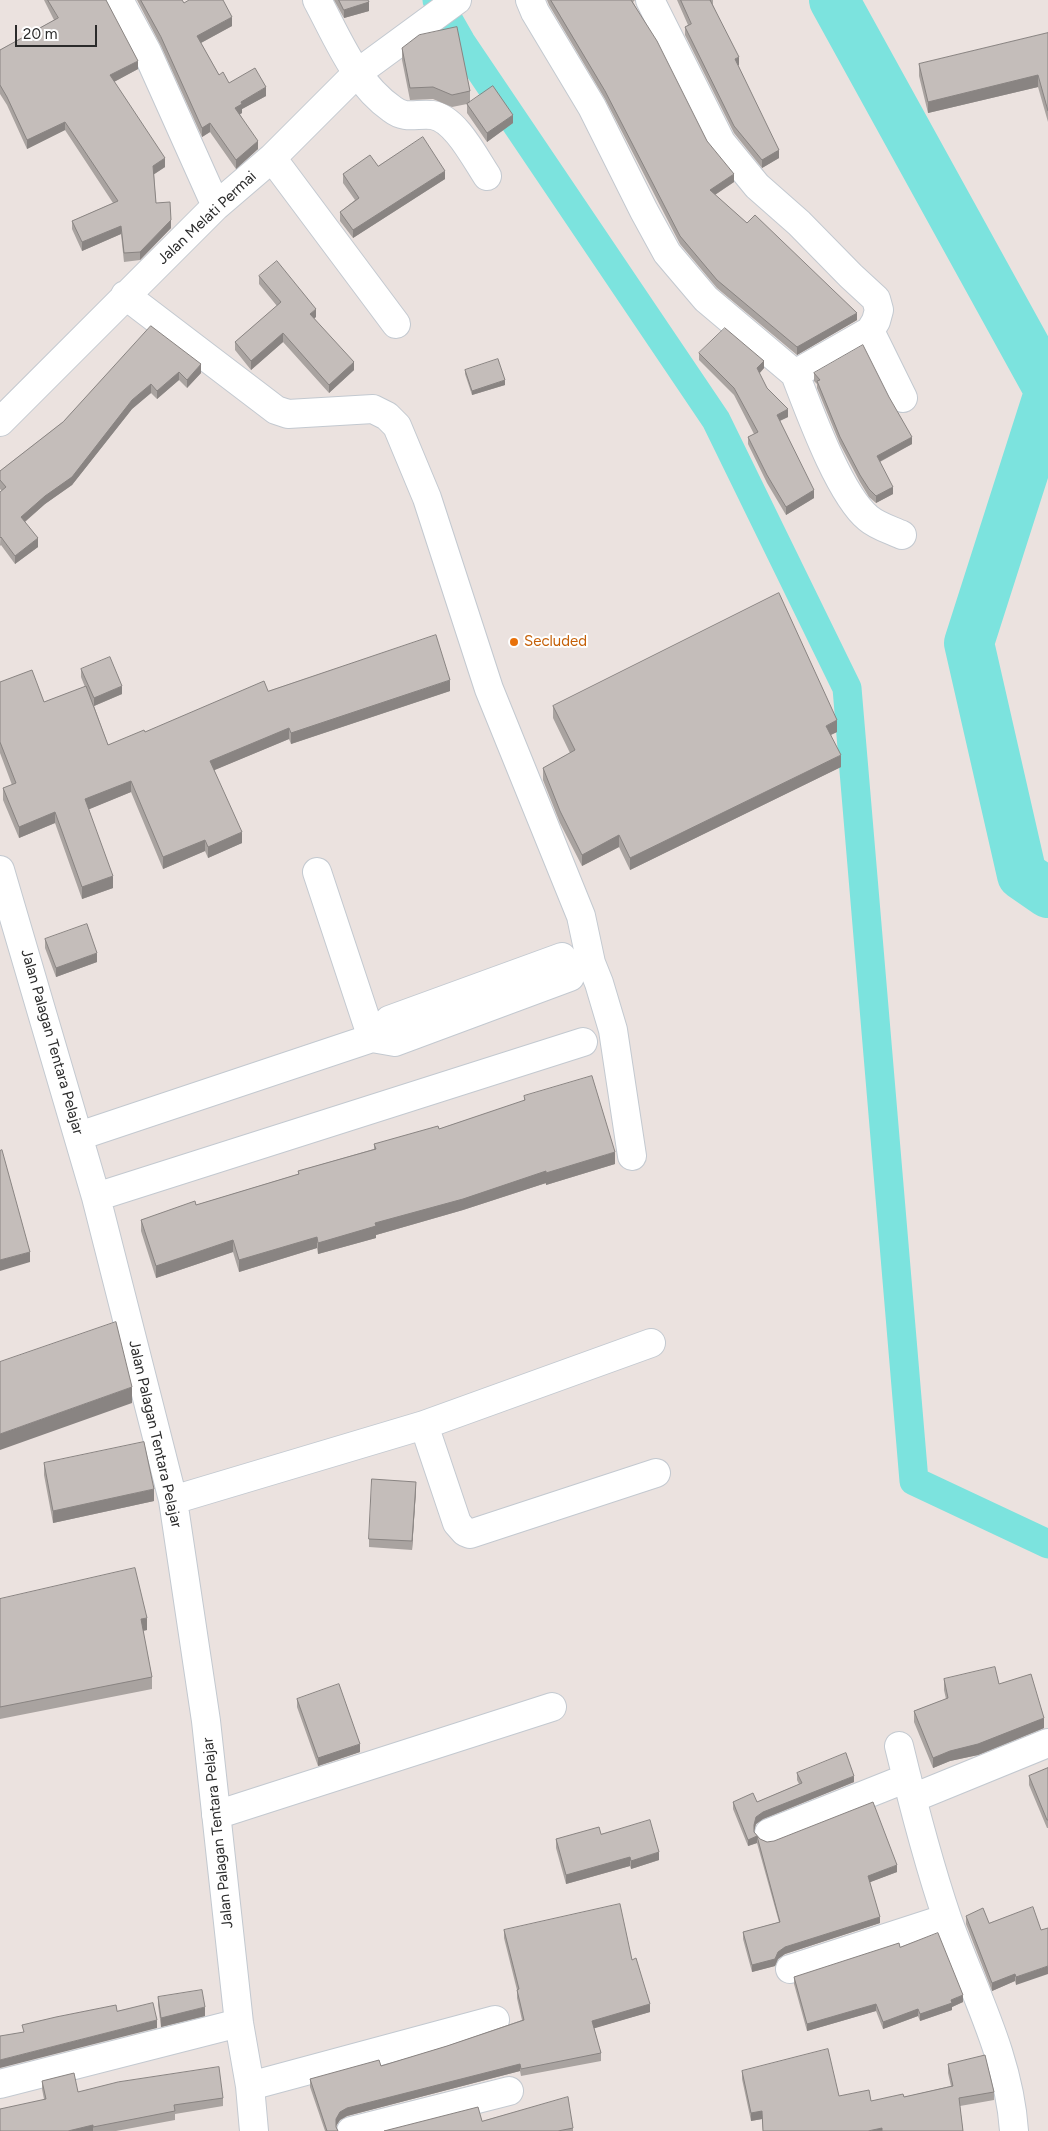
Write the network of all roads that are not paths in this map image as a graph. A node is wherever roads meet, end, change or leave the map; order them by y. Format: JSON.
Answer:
{"nodes":[{"id":1,"x":119,"y":0,"type":"edge"},
{"id":2,"x":317,"y":0,"type":"edge"},
{"id":3,"x":457,"y":0,"type":"edge"},
{"id":4,"x":530,"y":0,"type":"edge"},
{"id":5,"x":650,"y":0,"type":"edge"},
{"id":6,"x":356,"y":74,"type":"junction"},
{"id":7,"x":272,"y":158,"type":"junction"},
{"id":8,"x":487,"y":176,"type":"dead end"},
{"id":9,"x":216,"y":206,"type":"junction"},
{"id":10,"x":125,"y":296,"type":"junction"},
{"id":11,"x":396,"y":324,"type":"dead end"},
{"id":12,"x":870,"y":331,"type":"junction"},
{"id":13,"x":795,"y":374,"type":"junction"},
{"id":14,"x":903,"y":398,"type":"dead end"},
{"id":15,"x":0,"y":422,"type":"edge"},
{"id":16,"x":902,"y":535,"type":"dead end"},
{"id":17,"x":0,"y":870,"type":"edge"},
{"id":18,"x":317,"y":872,"type":"dead end"},
{"id":19,"x":372,"y":1038,"type":"junction"},
{"id":20,"x":583,"y":1042,"type":"dead end"},
{"id":21,"x":79,"y":1136,"type":"junction"},
{"id":22,"x":632,"y":1156,"type":"dead end"},
{"id":23,"x":96,"y":1197,"type":"junction"},
{"id":24,"x":650,"y":1343,"type":"dead end"},
{"id":25,"x":424,"y":1426,"type":"junction"},
{"id":26,"x":656,"y":1473,"type":"dead end"},
{"id":27,"x":173,"y":1500,"type":"junction"},
{"id":28,"x":552,"y":1707,"type":"dead end"},
{"id":29,"x":1048,"y":1743,"type":"edge"},
{"id":30,"x":899,"y":1746,"type":"dead end"},
{"id":31,"x":910,"y":1788,"type":"junction"},
{"id":32,"x":216,"y":1815,"type":"junction"},
{"id":33,"x":769,"y":1833,"type":"dead end"},
{"id":34,"x":947,"y":1918,"type":"junction"},
{"id":35,"x":790,"y":1969,"type":"dead end"},
{"id":36,"x":495,"y":2020,"type":"dead end"},
{"id":37,"x":239,"y":2023,"type":"junction"},
{"id":38,"x":0,"y":2084,"type":"edge"},
{"id":39,"x":250,"y":2086,"type":"junction"},
{"id":40,"x":509,"y":2091,"type":"dead end"},
{"id":41,"x":254,"y":2131,"type":"edge"},
{"id":42,"x":351,"y":2131,"type":"edge"},
{"id":43,"x":1014,"y":2131,"type":"edge"}],
"edges":[{"from":1,"to":9,"type":"street"},
{"from":2,"to":6,"type":"street"},
{"from":3,"to":6,"type":"street","name":"Jalan Melati Permai"},
{"from":4,"to":13,"type":"street"},
{"from":5,"to":12,"type":"street"},
{"from":6,"to":7,"type":"street","name":"Jalan Melati Permai"},
{"from":6,"to":8,"type":"street"},
{"from":7,"to":9,"type":"street","name":"Jalan Melati Permai"},
{"from":7,"to":11,"type":"street"},
{"from":9,"to":10,"type":"street","name":"Jalan Melati Permai"},
{"from":10,"to":15,"type":"street","name":"Jalan Melati Permai"},
{"from":10,"to":22,"type":"street"},
{"from":12,"to":13,"type":"street"},
{"from":12,"to":14,"type":"street"},
{"from":13,"to":16,"type":"street"},
{"from":17,"to":21,"type":"street","name":"Jalan Palagan Tentara Pelajar"},
{"from":18,"to":19,"type":"street"},
{"from":19,"to":19,"type":"street"},
{"from":19,"to":21,"type":"street"},
{"from":20,"to":23,"type":"street"},
{"from":21,"to":23,"type":"street","name":"Jalan Palagan Tentara Pelajar"},
{"from":23,"to":27,"type":"street","name":"Jalan Palagan Tentara Pelajar"},
{"from":24,"to":25,"type":"street"},
{"from":25,"to":26,"type":"street"},
{"from":25,"to":27,"type":"street"},
{"from":27,"to":32,"type":"street","name":"Jalan Palagan Tentara Pelajar"},
{"from":28,"to":32,"type":"street"},
{"from":29,"to":31,"type":"street"},
{"from":30,"to":31,"type":"street"},
{"from":31,"to":33,"type":"street"},
{"from":31,"to":34,"type":"street"},
{"from":32,"to":37,"type":"street","name":"Jalan Palagan Tentara Pelajar"},
{"from":34,"to":35,"type":"street"},
{"from":34,"to":43,"type":"street"},
{"from":36,"to":39,"type":"street"},
{"from":37,"to":38,"type":"street"},
{"from":37,"to":39,"type":"street","name":"Jalan Palagan Tentara Pelajar"},
{"from":39,"to":41,"type":"street","name":"Jalan Palagan Tentara Pelajar"},
{"from":40,"to":42,"type":"street"}]}
